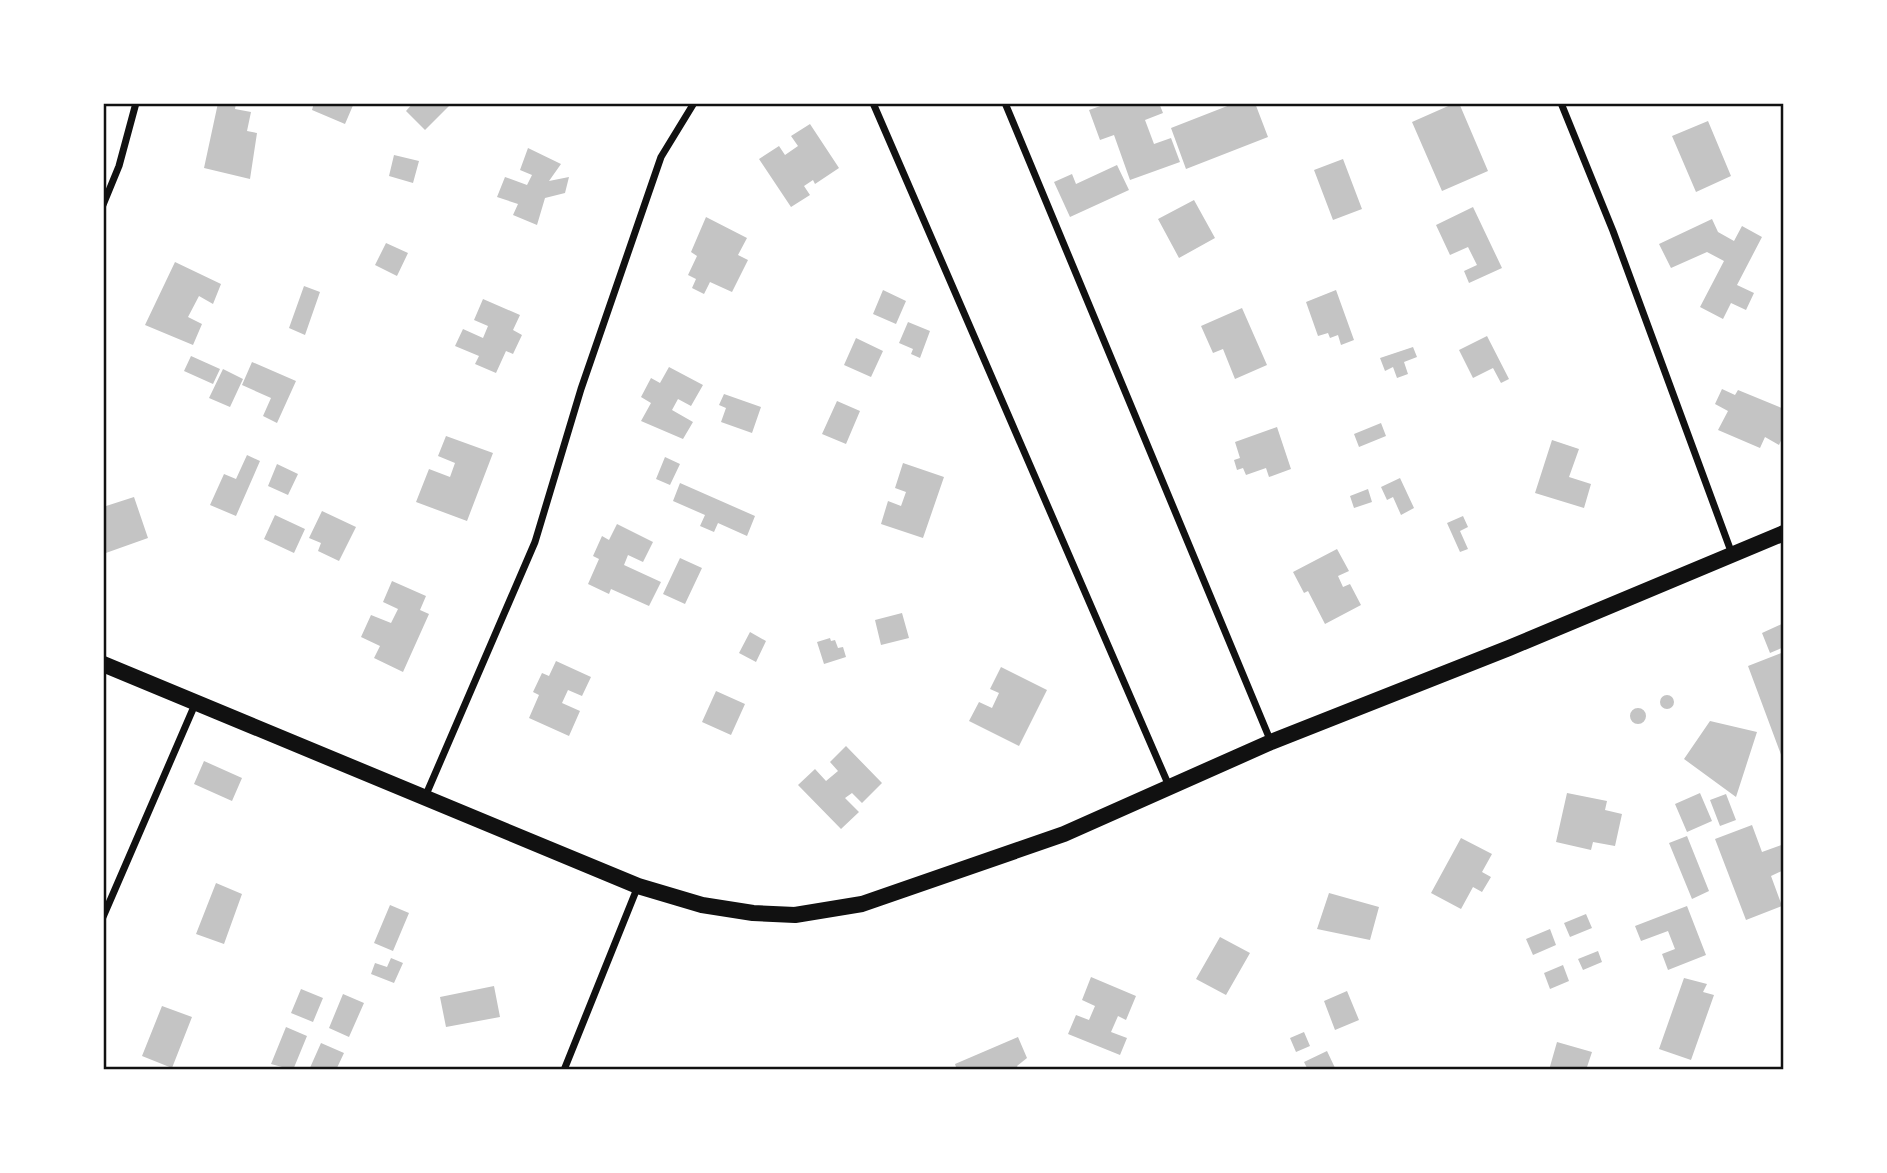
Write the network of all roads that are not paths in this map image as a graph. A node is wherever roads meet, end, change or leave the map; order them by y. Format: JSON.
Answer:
{"nodes":[{"id":1,"x":136,"y":103,"type":"edge"},
{"id":2,"x":694,"y":103,"type":"edge"},
{"id":3,"x":873,"y":103,"type":"edge"},
{"id":4,"x":1005,"y":103,"type":"edge"},
{"id":5,"x":1561,"y":103,"type":"edge"},
{"id":6,"x":103,"y":205,"type":"edge"},
{"id":7,"x":1784,"y":533,"type":"edge"},
{"id":8,"x":1732,"y":554,"type":"junction"},
{"id":9,"x":103,"y":664,"type":"edge"},
{"id":10,"x":196,"y":702,"type":"junction"},
{"id":11,"x":1271,"y":742,"type":"junction"},
{"id":12,"x":1170,"y":789,"type":"junction"},
{"id":13,"x":424,"y":797,"type":"junction"},
{"id":14,"x":638,"y":886,"type":"junction"},
{"id":15,"x":103,"y":917,"type":"edge"},
{"id":16,"x":564,"y":1070,"type":"edge"}],
"edges":[{"from":1,"to":6,"type":"street"},
{"from":2,"to":13,"type":"street"},
{"from":3,"to":12,"type":"street"},
{"from":4,"to":11,"type":"street"},
{"from":5,"to":8,"type":"street"},
{"from":7,"to":8,"type":"highway"},
{"from":8,"to":11,"type":"highway"},
{"from":9,"to":10,"type":"highway"},
{"from":10,"to":13,"type":"highway"},
{"from":10,"to":15,"type":"street"},
{"from":11,"to":12,"type":"highway"},
{"from":12,"to":14,"type":"highway"},
{"from":13,"to":14,"type":"highway"},
{"from":14,"to":16,"type":"street"}]}
